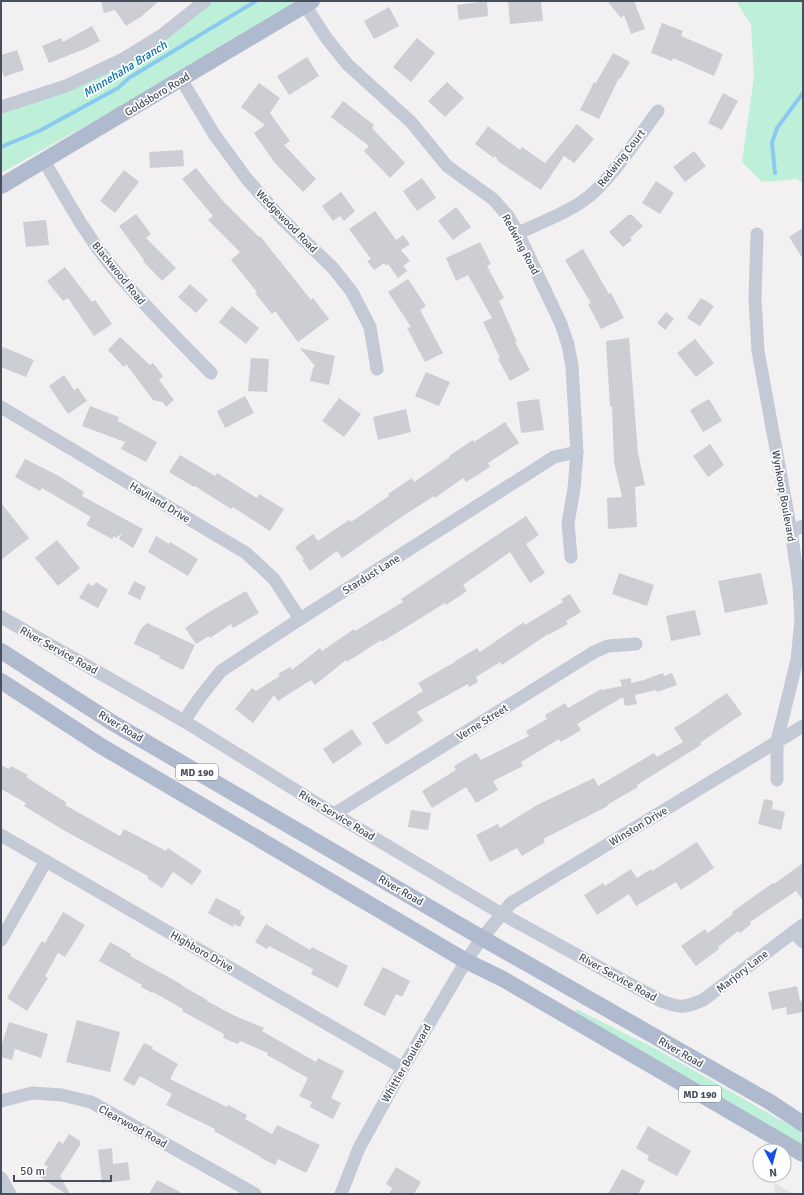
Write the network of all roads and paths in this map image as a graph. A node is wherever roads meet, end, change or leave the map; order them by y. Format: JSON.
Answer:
{"nodes":[{"id":1,"x":205,"y":1,"type":"edge"},
{"id":2,"x":308,"y":3,"type":"edge"},
{"id":3,"x":181,"y":79,"type":"junction"},
{"id":4,"x":1,"y":108,"type":"edge"},
{"id":5,"x":658,"y":111,"type":"dead end"},
{"id":6,"x":44,"y":161,"type":"junction"},
{"id":7,"x":1,"y":186,"type":"edge"},
{"id":8,"x":518,"y":234,"type":"junction"},
{"id":9,"x":757,"y":234,"type":"dead end"},
{"id":10,"x":377,"y":368,"type":"dead end"},
{"id":11,"x":211,"y":373,"type":"dead end"},
{"id":12,"x":1,"y":406,"type":"edge"},
{"id":13,"x":577,"y":452,"type":"junction"},
{"id":14,"x":803,"y":526,"type":"edge"},
{"id":15,"x":791,"y":531,"type":"junction"},
{"id":16,"x":571,"y":557,"type":"dead end"},
{"id":17,"x":1,"y":618,"type":"edge"},
{"id":18,"x":300,"y":619,"type":"junction"},
{"id":19,"x":636,"y":644,"type":"dead end"},
{"id":20,"x":1,"y":651,"type":"edge"},
{"id":21,"x":1,"y":681,"type":"edge"},
{"id":22,"x":184,"y":722,"type":"junction"},
{"id":23,"x":803,"y":726,"type":"edge"},
{"id":24,"x":777,"y":741,"type":"junction"},
{"id":25,"x":777,"y":780,"type":"dead end"},
{"id":26,"x":334,"y":814,"type":"junction"},
{"id":27,"x":1,"y":835,"type":"edge"},
{"id":28,"x":46,"y":861,"type":"junction"},
{"id":29,"x":502,"y":914,"type":"junction"},
{"id":30,"x":798,"y":928,"type":"edge"},
{"id":31,"x":482,"y":938,"type":"junction"},
{"id":32,"x":1,"y":940,"type":"edge"},
{"id":33,"x":803,"y":942,"type":"edge"},
{"id":34,"x":466,"y":961,"type":"junction"},
{"id":35,"x":677,"y":1007,"type":"joint"},
{"id":36,"x":402,"y":1068,"type":"junction"},
{"id":37,"x":1,"y":1101,"type":"edge"},
{"id":38,"x":803,"y":1124,"type":"edge"},
{"id":39,"x":803,"y":1154,"type":"edge"},
{"id":40,"x":1,"y":1178,"type":"edge"},
{"id":41,"x":10,"y":1194,"type":"edge"},
{"id":42,"x":255,"y":1194,"type":"edge"},
{"id":43,"x":341,"y":1194,"type":"edge"}],
"edges":[{"from":1,"to":4,"type":"street"},
{"from":2,"to":3,"type":"main road","name":"Goldsboro Road"},
{"from":2,"to":8,"type":"street","name":"Redwing Road"},
{"from":3,"to":6,"type":"main road","name":"Goldsboro Road"},
{"from":3,"to":10,"type":"street","name":"Wedgewood Road"},
{"from":5,"to":8,"type":"street","name":"Redwing Court"},
{"from":6,"to":7,"type":"main road","name":"Goldsboro Road"},
{"from":6,"to":11,"type":"street","name":"Blackwood Road"},
{"from":8,"to":13,"type":"street","name":"Redwing Road"},
{"from":9,"to":15,"type":"street","name":"Wynkoop Boulevard"},
{"from":12,"to":18,"type":"street","name":"Haviland Drive"},
{"from":13,"to":16,"type":"street","name":"Redwing Road"},
{"from":13,"to":18,"type":"street","name":"Stardust Lane"},
{"from":14,"to":15,"type":"street"},
{"from":15,"to":24,"type":"street","name":"Wynkoop Boulevard"},
{"from":17,"to":22,"type":"street","name":"River Service Road"},
{"from":18,"to":22,"type":"street","name":"Stardust Lane"},
{"from":19,"to":26,"type":"street","name":"Verne Street"},
{"from":20,"to":31,"type":"main road","name":"River Road","number":"MD 190"},
{"from":21,"to":34,"type":"main road","number":"MD 190"},
{"from":22,"to":26,"type":"street","name":"River Service Road"},
{"from":23,"to":24,"type":"street","name":"Winston Drive"},
{"from":24,"to":25,"type":"street","name":"Wynkoop Boulevard"},
{"from":24,"to":29,"type":"street","name":"Winston Drive"},
{"from":26,"to":29,"type":"street","name":"River Service Road"},
{"from":27,"to":28,"type":"street","name":"Highboro Drive"},
{"from":28,"to":32,"type":"street"},
{"from":28,"to":36,"type":"street","name":"Highboro Drive"},
{"from":29,"to":31,"type":"street","name":"Winston Drive"},
{"from":29,"to":35,"type":"street","name":"River Service Road"},
{"from":30,"to":33,"type":"street"},
{"from":30,"to":35,"type":"street","name":"Marjory Lane"},
{"from":31,"to":34,"type":"street","name":"Whittier Boulevard"},
{"from":31,"to":38,"type":"main road","name":"River Road","number":"MD 190"},
{"from":34,"to":36,"type":"street","name":"Whittier Boulevard"},
{"from":34,"to":39,"type":"main road","number":"MD 190"},
{"from":36,"to":43,"type":"street","name":"Whittier Boulevard"},
{"from":37,"to":42,"type":"street","name":"Clearwood Road"},
{"from":40,"to":41,"type":"street"}]}
